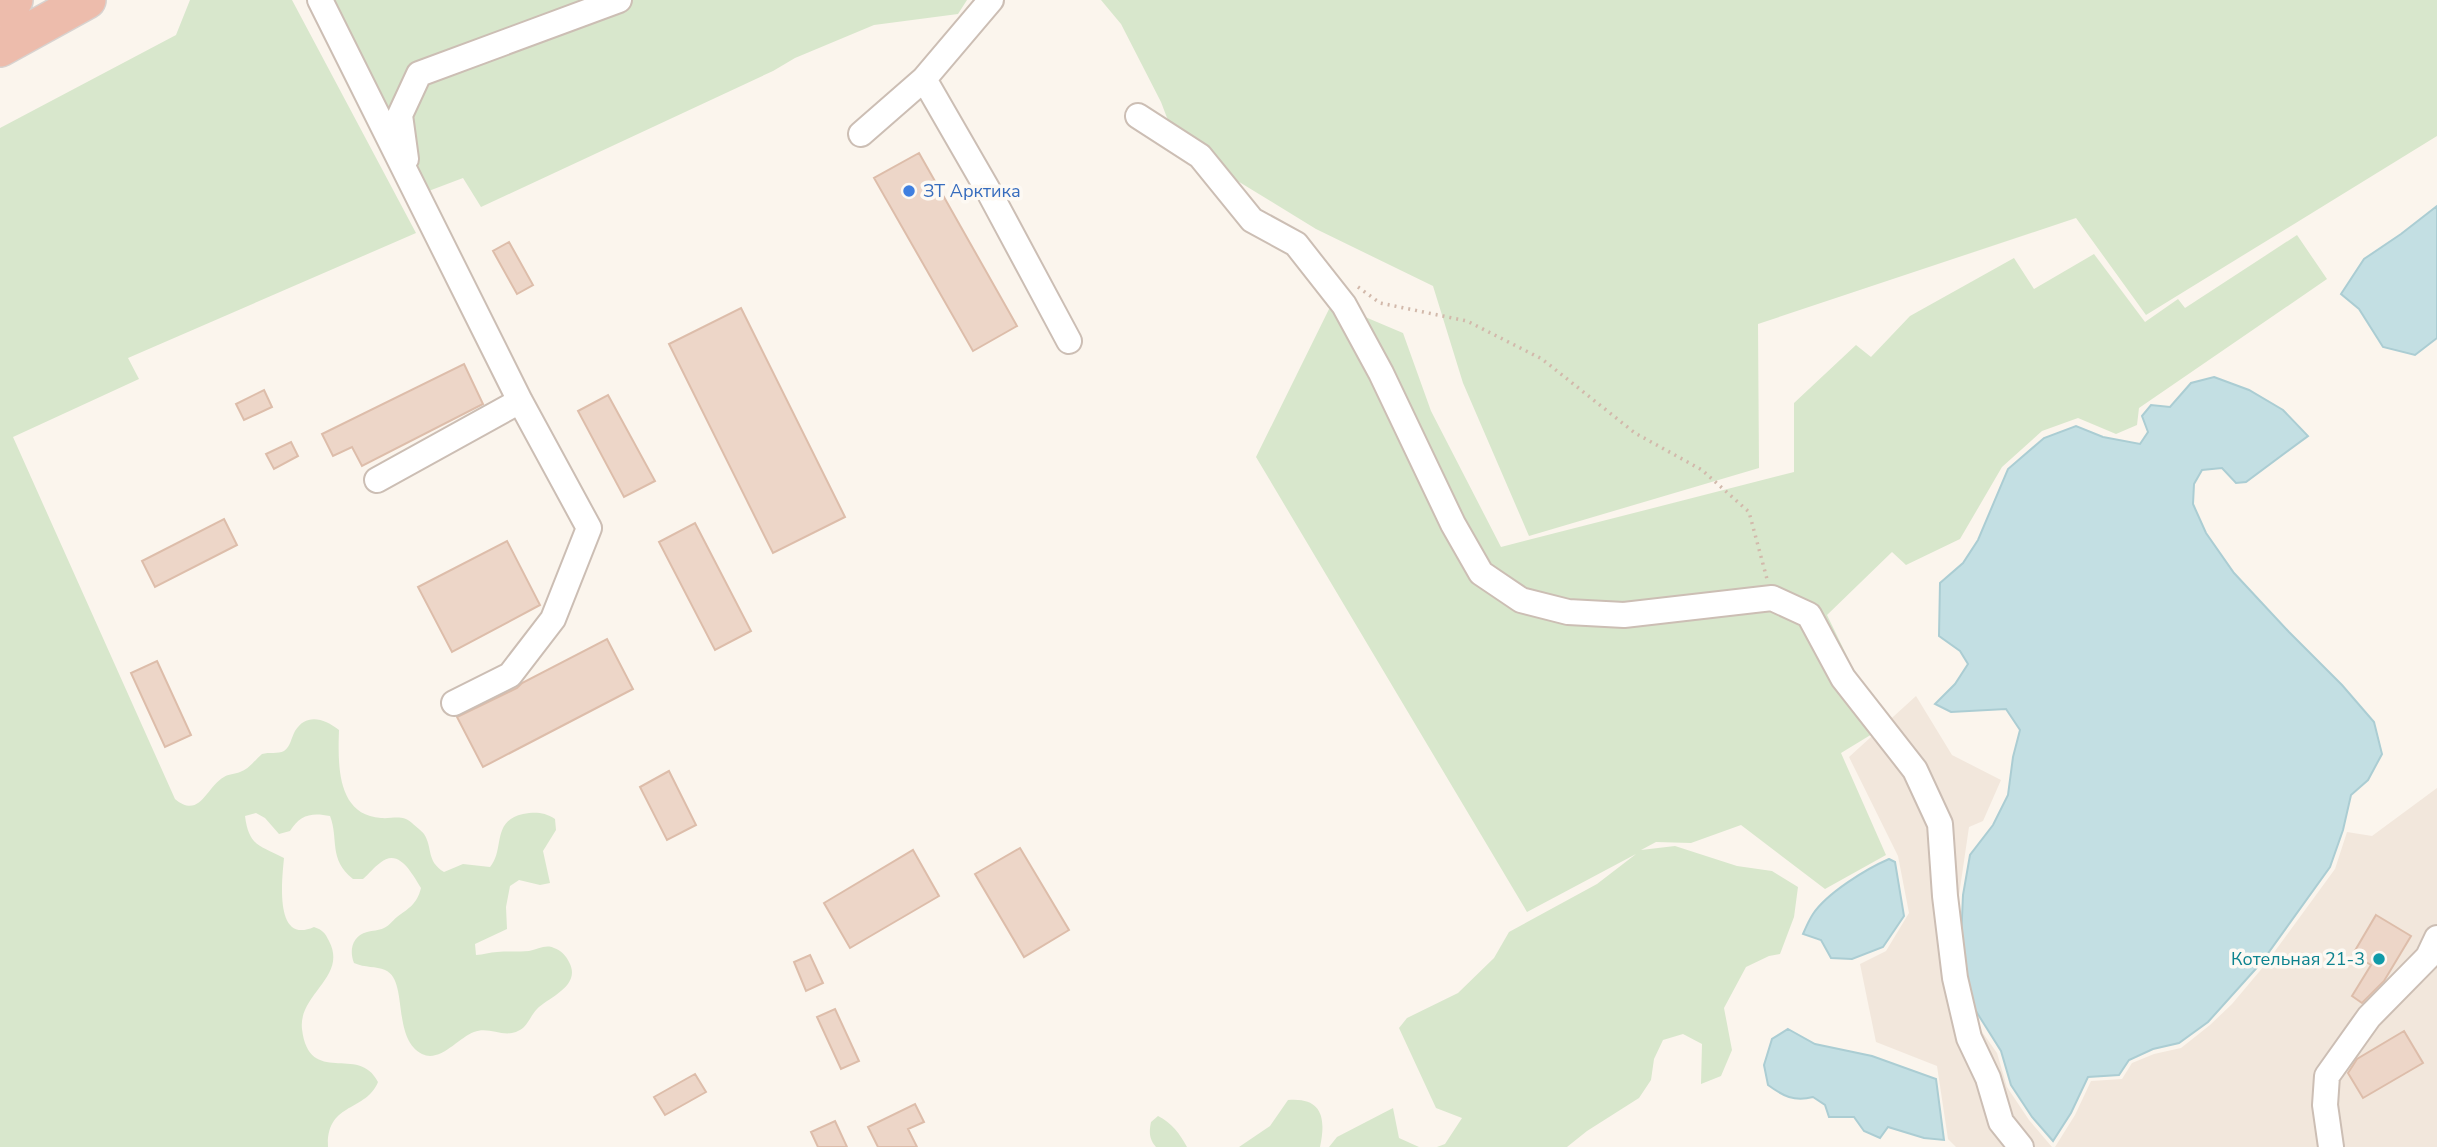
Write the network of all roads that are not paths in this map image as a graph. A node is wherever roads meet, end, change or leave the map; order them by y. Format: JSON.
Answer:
{"nodes":[{"id":1,"x":14,"y":0,"type":"edge"},
{"id":2,"x":87,"y":0,"type":"edge"},
{"id":3,"x":320,"y":0,"type":"edge"},
{"id":4,"x":619,"y":0,"type":"edge"},
{"id":5,"x":991,"y":0,"type":"edge"},
{"id":6,"x":0,"y":8,"type":"edge"},
{"id":7,"x":0,"y":48,"type":"edge"},
{"id":8,"x":923,"y":79,"type":"junction"},
{"id":9,"x":1138,"y":116,"type":"dead end"},
{"id":10,"x":861,"y":134,"type":"dead end"},
{"id":11,"x":409,"y":180,"type":"junction"},
{"id":12,"x":1069,"y":341,"type":"dead end"},
{"id":13,"x":520,"y":401,"type":"junction"},
{"id":14,"x":377,"y":480,"type":"dead end"},
{"id":15,"x":454,"y":703,"type":"dead end"},
{"id":16,"x":2437,"y":938,"type":"edge"},
{"id":17,"x":2021,"y":1147,"type":"edge"},
{"id":18,"x":2331,"y":1147,"type":"edge"}],
"edges":[{"from":1,"to":6,"type":"highway"},
{"from":2,"to":7,"type":"highway"},
{"from":3,"to":11,"type":"lane"},
{"from":4,"to":11,"type":"lane"},
{"from":5,"to":8,"type":"lane"},
{"from":8,"to":10,"type":"lane"},
{"from":8,"to":12,"type":"lane"},
{"from":9,"to":17,"type":"lane"},
{"from":11,"to":13,"type":"lane"},
{"from":13,"to":14,"type":"lane"},
{"from":13,"to":15,"type":"lane"},
{"from":16,"to":18,"type":"lane"}]}
